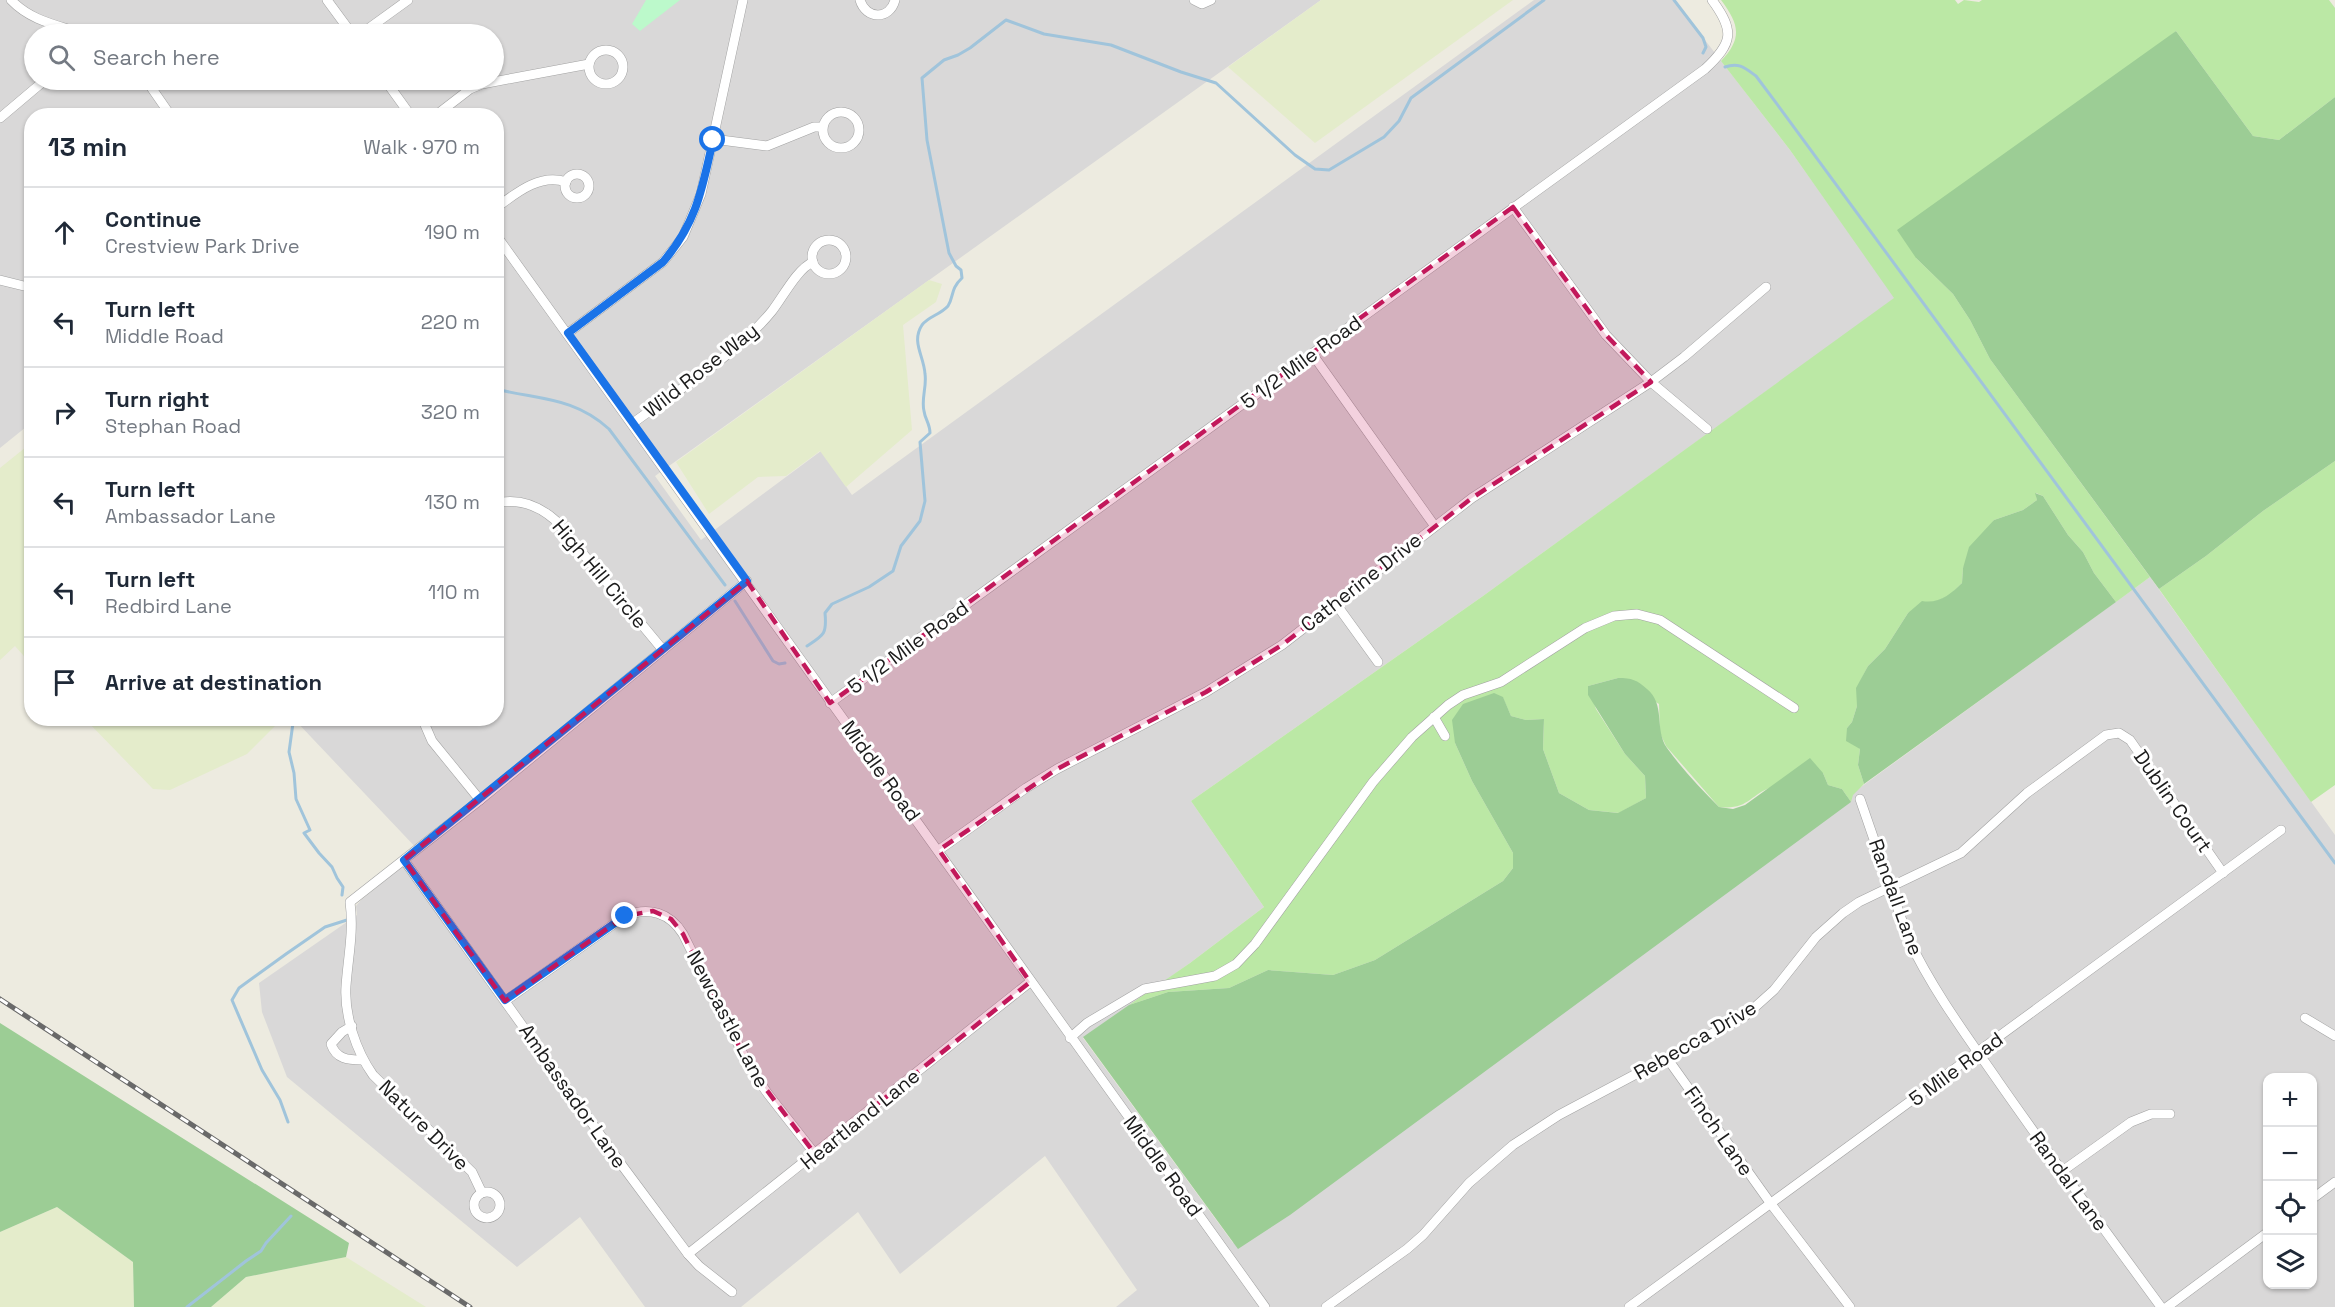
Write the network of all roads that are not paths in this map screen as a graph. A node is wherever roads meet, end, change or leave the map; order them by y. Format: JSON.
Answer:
{"nodes":[{"id":1,"x":11,"y":0,"type":"edge"},
{"id":2,"x":327,"y":0,"type":"edge"},
{"id":3,"x":408,"y":0,"type":"edge"},
{"id":4,"x":743,"y":0,"type":"edge"},
{"id":5,"x":860,"y":0,"type":"edge"},
{"id":6,"x":896,"y":0,"type":"edge"},
{"id":7,"x":1194,"y":0,"type":"edge"},
{"id":8,"x":1211,"y":0,"type":"edge"},
{"id":9,"x":1712,"y":0,"type":"edge"},
{"id":10,"x":48,"y":24,"type":"edge"},
{"id":11,"x":345,"y":24,"type":"edge"},
{"id":12,"x":376,"y":24,"type":"edge"},
{"id":13,"x":589,"y":64,"type":"dead end"},
{"id":14,"x":504,"y":80,"type":"edge"},
{"id":15,"x":33,"y":90,"type":"edge"},
{"id":16,"x":153,"y":90,"type":"edge"},
{"id":17,"x":392,"y":90,"type":"edge"},
{"id":18,"x":469,"y":90,"type":"edge"},
{"id":19,"x":165,"y":108,"type":"edge"},
{"id":20,"x":405,"y":108,"type":"edge"},
{"id":21,"x":445,"y":108,"type":"edge"},
{"id":22,"x":0,"y":117,"type":"edge"},
{"id":23,"x":822,"y":126,"type":"junction"},
{"id":24,"x":713,"y":140,"type":"junction"},
{"id":25,"x":566,"y":182,"type":"dead end"},
{"id":26,"x":504,"y":202,"type":"edge"},
{"id":27,"x":1513,"y":207,"type":"junction"},
{"id":28,"x":504,"y":245,"type":"edge"},
{"id":29,"x":813,"y":262,"type":"dead end"},
{"id":30,"x":0,"y":280,"type":"edge"},
{"id":31,"x":24,"y":287,"type":"edge"},
{"id":32,"x":1766,"y":287,"type":"dead end"},
{"id":33,"x":568,"y":333,"type":"junction"},
{"id":34,"x":1313,"y":355,"type":"junction"},
{"id":35,"x":1651,"y":382,"type":"junction"},
{"id":36,"x":633,"y":423,"type":"junction"},
{"id":37,"x":1707,"y":429,"type":"dead end"},
{"id":38,"x":504,"y":502,"type":"edge"},
{"id":39,"x":1434,"y":525,"type":"junction"},
{"id":40,"x":747,"y":581,"type":"junction"},
{"id":41,"x":1336,"y":604,"type":"junction"},
{"id":42,"x":663,"y":650,"type":"junction"},
{"id":43,"x":1378,"y":662,"type":"dead end"},
{"id":44,"x":831,"y":703,"type":"junction"},
{"id":45,"x":1794,"y":708,"type":"dead end"},
{"id":46,"x":1434,"y":717,"type":"junction"},
{"id":47,"x":425,"y":726,"type":"edge"},
{"id":48,"x":2120,"y":729,"type":"joint"},
{"id":49,"x":1444,"y":736,"type":"dead end"},
{"id":50,"x":1860,"y":799,"type":"dead end"},
{"id":51,"x":480,"y":800,"type":"junction"},
{"id":52,"x":2281,"y":830,"type":"dead end"},
{"id":53,"x":939,"y":850,"type":"junction"},
{"id":54,"x":404,"y":860,"type":"junction"},
{"id":55,"x":2223,"y":873,"type":"junction"},
{"id":56,"x":1891,"y":888,"type":"junction"},
{"id":57,"x":1030,"y":982,"type":"junction"},
{"id":58,"x":505,"y":1000,"type":"junction"},
{"id":59,"x":2305,"y":1018,"type":"dead end"},
{"id":60,"x":352,"y":1026,"type":"junction"},
{"id":61,"x":2335,"y":1036,"type":"edge"},
{"id":62,"x":1070,"y":1038,"type":"junction"},
{"id":63,"x":1978,"y":1053,"type":"junction"},
{"id":64,"x":1667,"y":1058,"type":"junction"},
{"id":65,"x":362,"y":1060,"type":"junction"},
{"id":66,"x":2170,"y":1113,"type":"dead end"},
{"id":67,"x":815,"y":1154,"type":"junction"},
{"id":68,"x":2061,"y":1172,"type":"junction"},
{"id":69,"x":2335,"y":1182,"type":"edge"},
{"id":70,"x":482,"y":1193,"type":"dead end"},
{"id":71,"x":2317,"y":1196,"type":"edge"},
{"id":72,"x":1770,"y":1204,"type":"junction"},
{"id":73,"x":2264,"y":1235,"type":"edge"},
{"id":74,"x":688,"y":1254,"type":"junction"},
{"id":75,"x":732,"y":1292,"type":"dead end"},
{"id":76,"x":1265,"y":1307,"type":"edge"},
{"id":77,"x":1326,"y":1307,"type":"edge"},
{"id":78,"x":1629,"y":1307,"type":"edge"},
{"id":79,"x":1850,"y":1307,"type":"edge"},
{"id":80,"x":2161,"y":1307,"type":"edge"},
{"id":81,"x":2166,"y":1307,"type":"edge"}],
"edges":[{"from":1,"to":10,"type":"street"},
{"from":2,"to":11,"type":"street"},
{"from":3,"to":12,"type":"street"},
{"from":4,"to":24,"type":"street"},
{"from":5,"to":6,"type":"street"},
{"from":7,"to":8,"type":"street"},
{"from":9,"to":27,"type":"street","name":"5 1/2 Mile Road"},
{"from":13,"to":14,"type":"street"},
{"from":15,"to":22,"type":"street"},
{"from":16,"to":19,"type":"street"},
{"from":17,"to":20,"type":"street"},
{"from":18,"to":21,"type":"street"},
{"from":23,"to":23,"type":"street"},
{"from":23,"to":24,"type":"street"},
{"from":24,"to":33,"type":"street"},
{"from":25,"to":26,"type":"street"},
{"from":27,"to":34,"type":"street","name":"5 1/2 Mile Road"},
{"from":27,"to":35,"type":"street"},
{"from":28,"to":33,"type":"street","name":"Middle Road"},
{"from":29,"to":36,"type":"street","name":"Wild Rose Way"},
{"from":30,"to":31,"type":"street"},
{"from":32,"to":35,"type":"street","name":"Catherine Drive"},
{"from":33,"to":36,"type":"street","name":"Middle Road"},
{"from":34,"to":39,"type":"street"},
{"from":34,"to":44,"type":"street","name":"5 1/2 Mile Road"},
{"from":35,"to":37,"type":"street"},
{"from":35,"to":39,"type":"street","name":"Catherine Drive"},
{"from":36,"to":40,"type":"street","name":"Middle Road"},
{"from":38,"to":42,"type":"street","name":"High Hill Circle"},
{"from":39,"to":41,"type":"street","name":"Catherine Drive"},
{"from":40,"to":42,"type":"street"},
{"from":40,"to":44,"type":"street","name":"Middle Road"},
{"from":41,"to":43,"type":"street"},
{"from":41,"to":53,"type":"street","name":"Catherine Drive"},
{"from":42,"to":51,"type":"street"},
{"from":44,"to":53,"type":"street","name":"Middle Road"},
{"from":45,"to":46,"type":"street"},
{"from":46,"to":49,"type":"street"},
{"from":46,"to":62,"type":"street"},
{"from":47,"to":51,"type":"street"},
{"from":48,"to":55,"type":"street","name":"Dublin Court"},
{"from":48,"to":56,"type":"street","name":"Rebecca Drive"},
{"from":50,"to":56,"type":"street","name":"Randall Lane"},
{"from":51,"to":54,"type":"street"},
{"from":52,"to":55,"type":"street","name":"5 Mile Road"},
{"from":53,"to":57,"type":"street","name":"Middle Road"},
{"from":54,"to":58,"type":"street","name":"Ambassador Lane"},
{"from":54,"to":60,"type":"street","name":"Nature Drive"},
{"from":55,"to":63,"type":"street","name":"5 Mile Road"},
{"from":56,"to":63,"type":"street","name":"Randall Lane"},
{"from":56,"to":64,"type":"street","name":"Rebecca Drive"},
{"from":57,"to":62,"type":"street","name":"Middle Road"},
{"from":57,"to":67,"type":"street","name":"Heartland Lane"},
{"from":58,"to":67,"type":"street","name":"Newcastle Lane"},
{"from":58,"to":74,"type":"street","name":"Ambassador Lane"},
{"from":59,"to":61,"type":"street"},
{"from":60,"to":65,"type":"street","name":"Nature Drive"},
{"from":60,"to":65,"type":"street"},
{"from":62,"to":76,"type":"street","name":"Middle Road"},
{"from":63,"to":68,"type":"street","name":"Randal Lane"},
{"from":63,"to":72,"type":"street","name":"5 Mile Road"},
{"from":64,"to":72,"type":"street","name":"Finch Lane"},
{"from":64,"to":77,"type":"street","name":"Rebecca Drive"},
{"from":65,"to":70,"type":"street","name":"Nature Drive"},
{"from":66,"to":68,"type":"street"},
{"from":67,"to":74,"type":"street","name":"Heartland Lane"},
{"from":68,"to":80,"type":"street","name":"Randal Lane"},
{"from":69,"to":71,"type":"street"},
{"from":72,"to":78,"type":"street","name":"5 Mile Road"},
{"from":72,"to":79,"type":"street","name":"Finch Lane"},
{"from":73,"to":81,"type":"street"},
{"from":74,"to":75,"type":"street","name":"Ambassador Lane"}]}
